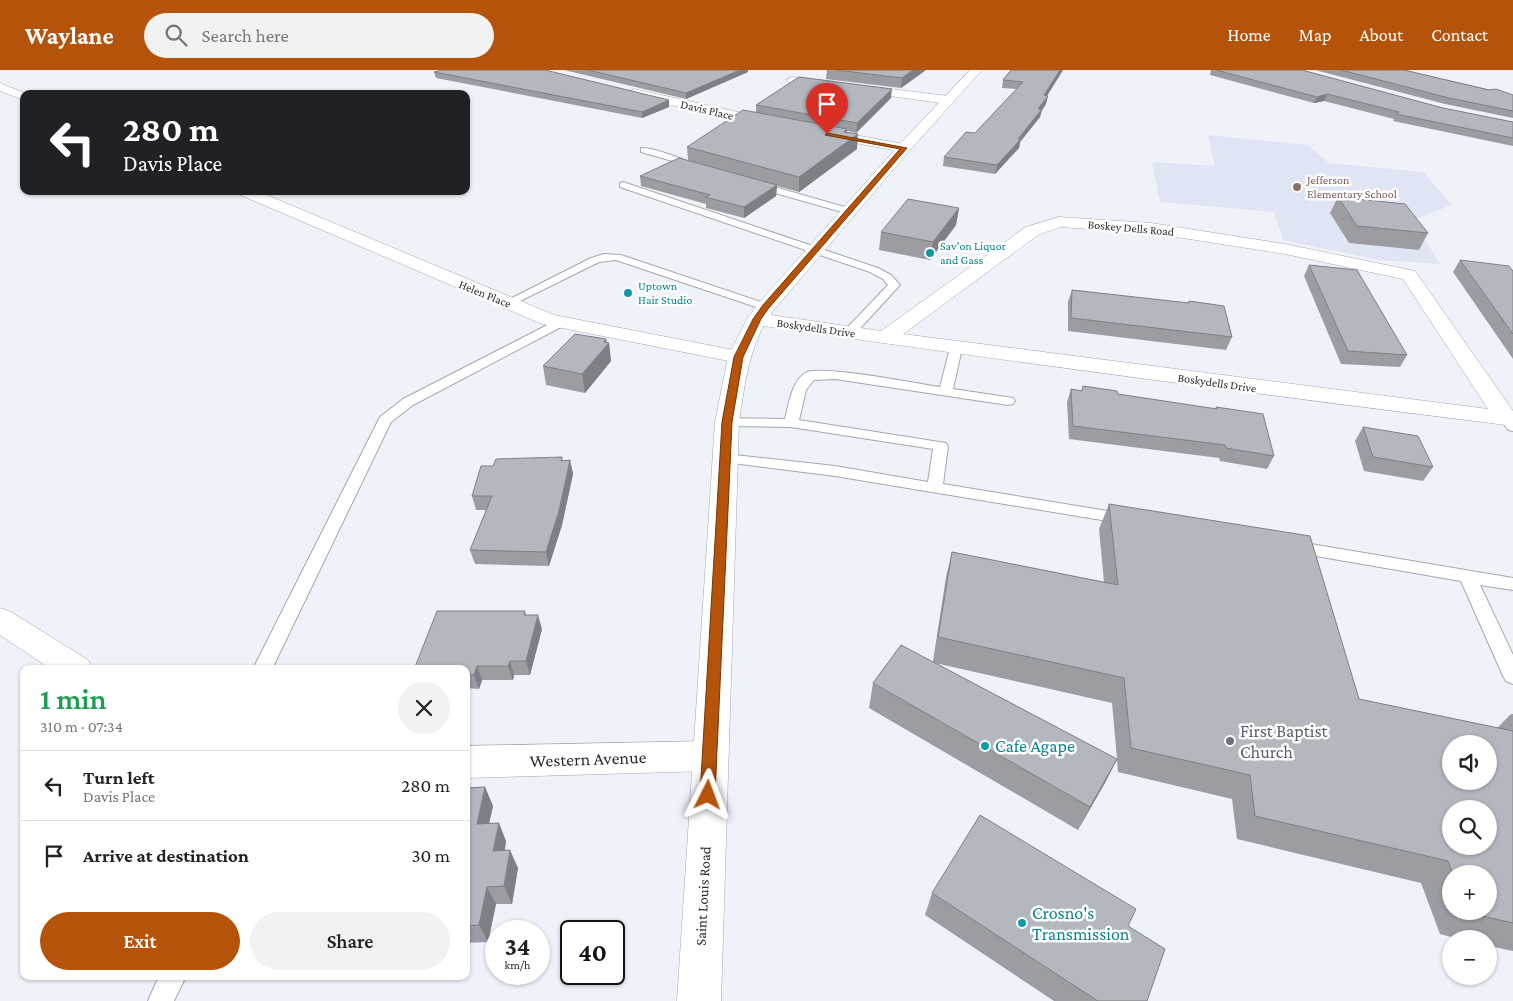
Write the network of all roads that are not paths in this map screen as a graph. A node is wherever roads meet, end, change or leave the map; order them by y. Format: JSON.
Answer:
{"nodes":[{"id":1,"x":976,"y":70,"type":"edge"},
{"id":2,"x":792,"y":80,"type":"edge"},
{"id":3,"x":0,"y":87,"type":"edge"},
{"id":4,"x":619,"y":89,"type":"edge"},
{"id":5,"x":20,"y":94,"type":"edge"},
{"id":6,"x":948,"y":100,"type":"junction"},
{"id":7,"x":780,"y":125,"type":"edge"},
{"id":8,"x":808,"y":131,"type":"edge"},
{"id":9,"x":904,"y":148,"type":"junction"},
{"id":10,"x":644,"y":150,"type":"dead end"},
{"id":11,"x":703,"y":170,"type":"edge"},
{"id":12,"x":750,"y":183,"type":"edge"},
{"id":13,"x":623,"y":185,"type":"dead end"},
{"id":14,"x":252,"y":195,"type":"edge"},
{"id":15,"x":849,"y":211,"type":"junction"},
{"id":16,"x":815,"y":249,"type":"junction"},
{"id":17,"x":1409,"y":275,"type":"joint"},
{"id":18,"x":508,"y":303,"type":"junction"},
{"id":19,"x":761,"y":313,"type":"junction"},
{"id":20,"x":559,"y":323,"type":"junction"},
{"id":21,"x":849,"y":332,"type":"junction"},
{"id":22,"x":884,"y":338,"type":"junction"},
{"id":23,"x":956,"y":348,"type":"junction"},
{"id":24,"x":739,"y":357,"type":"junction"},
{"id":25,"x":946,"y":391,"type":"junction"},
{"id":26,"x":1008,"y":400,"type":"dead end"},
{"id":27,"x":727,"y":422,"type":"junction"},
{"id":28,"x":1510,"y":422,"type":"edge"},
{"id":29,"x":791,"y":423,"type":"junction"},
{"id":30,"x":725,"y":458,"type":"junction"},
{"id":31,"x":935,"y":488,"type":"junction"},
{"id":32,"x":1142,"y":522,"type":"edge"},
{"id":33,"x":1280,"y":545,"type":"edge"},
{"id":34,"x":1468,"y":576,"type":"junction"},
{"id":35,"x":1513,"y":584,"type":"edge"},
{"id":36,"x":0,"y":620,"type":"edge"},
{"id":37,"x":71,"y":665,"type":"edge"},
{"id":38,"x":264,"y":665,"type":"edge"},
{"id":39,"x":1513,"y":676,"type":"edge"},
{"id":40,"x":709,"y":756,"type":"junction"},
{"id":41,"x":470,"y":762,"type":"edge"},
{"id":42,"x":171,"y":980,"type":"edge"},
{"id":43,"x":702,"y":999,"type":"edge"},
{"id":44,"x":161,"y":1001,"type":"edge"}],
"edges":[{"from":1,"to":6,"type":"street","name":"Saint Louis Road"},
{"from":2,"to":6,"type":"street"},
{"from":3,"to":5,"type":"street"},
{"from":4,"to":7,"type":"street","name":"Davis Place"},
{"from":6,"to":9,"type":"street","name":"Saint Louis Road"},
{"from":8,"to":9,"type":"street"},
{"from":9,"to":15,"type":"street","name":"Saint Louis Road"},
{"from":10,"to":11,"type":"lane"},
{"from":12,"to":15,"type":"lane"},
{"from":13,"to":16,"type":"lane"},
{"from":14,"to":18,"type":"street","name":"Helen Place"},
{"from":15,"to":16,"type":"street","name":"Saint Louis Road"},
{"from":16,"to":19,"type":"street","name":"Saint Louis Road"},
{"from":16,"to":21,"type":"lane"},
{"from":17,"to":22,"type":"street","name":"Boskey Dells Road"},
{"from":17,"to":28,"type":"street","name":"Boskydells Drive"},
{"from":18,"to":19,"type":"lane"},
{"from":18,"to":20,"type":"street","name":"Helen Place"},
{"from":19,"to":21,"type":"street","name":"Boskydells Drive"},
{"from":19,"to":24,"type":"street","name":"Saint Louis Road"},
{"from":20,"to":24,"type":"street","name":"Helen Place"},
{"from":20,"to":38,"type":"lane"},
{"from":21,"to":22,"type":"street","name":"Boskydells Drive"},
{"from":22,"to":23,"type":"street","name":"Boskydells Drive"},
{"from":23,"to":25,"type":"lane"},
{"from":23,"to":28,"type":"street","name":"Boskydells Drive"},
{"from":24,"to":27,"type":"street","name":"Saint Louis Road"},
{"from":25,"to":26,"type":"lane"},
{"from":25,"to":29,"type":"lane"},
{"from":27,"to":29,"type":"lane"},
{"from":27,"to":30,"type":"street","name":"Saint Louis Road"},
{"from":29,"to":31,"type":"lane"},
{"from":30,"to":31,"type":"lane"},
{"from":30,"to":40,"type":"street","name":"Saint Louis Road"},
{"from":31,"to":32,"type":"lane"},
{"from":33,"to":34,"type":"lane"},
{"from":34,"to":35,"type":"lane"},
{"from":34,"to":39,"type":"lane"},
{"from":36,"to":37,"type":"street"},
{"from":40,"to":41,"type":"street","name":"Western Avenue"},
{"from":40,"to":43,"type":"street","name":"Saint Louis Road"},
{"from":42,"to":44,"type":"lane"}]}
